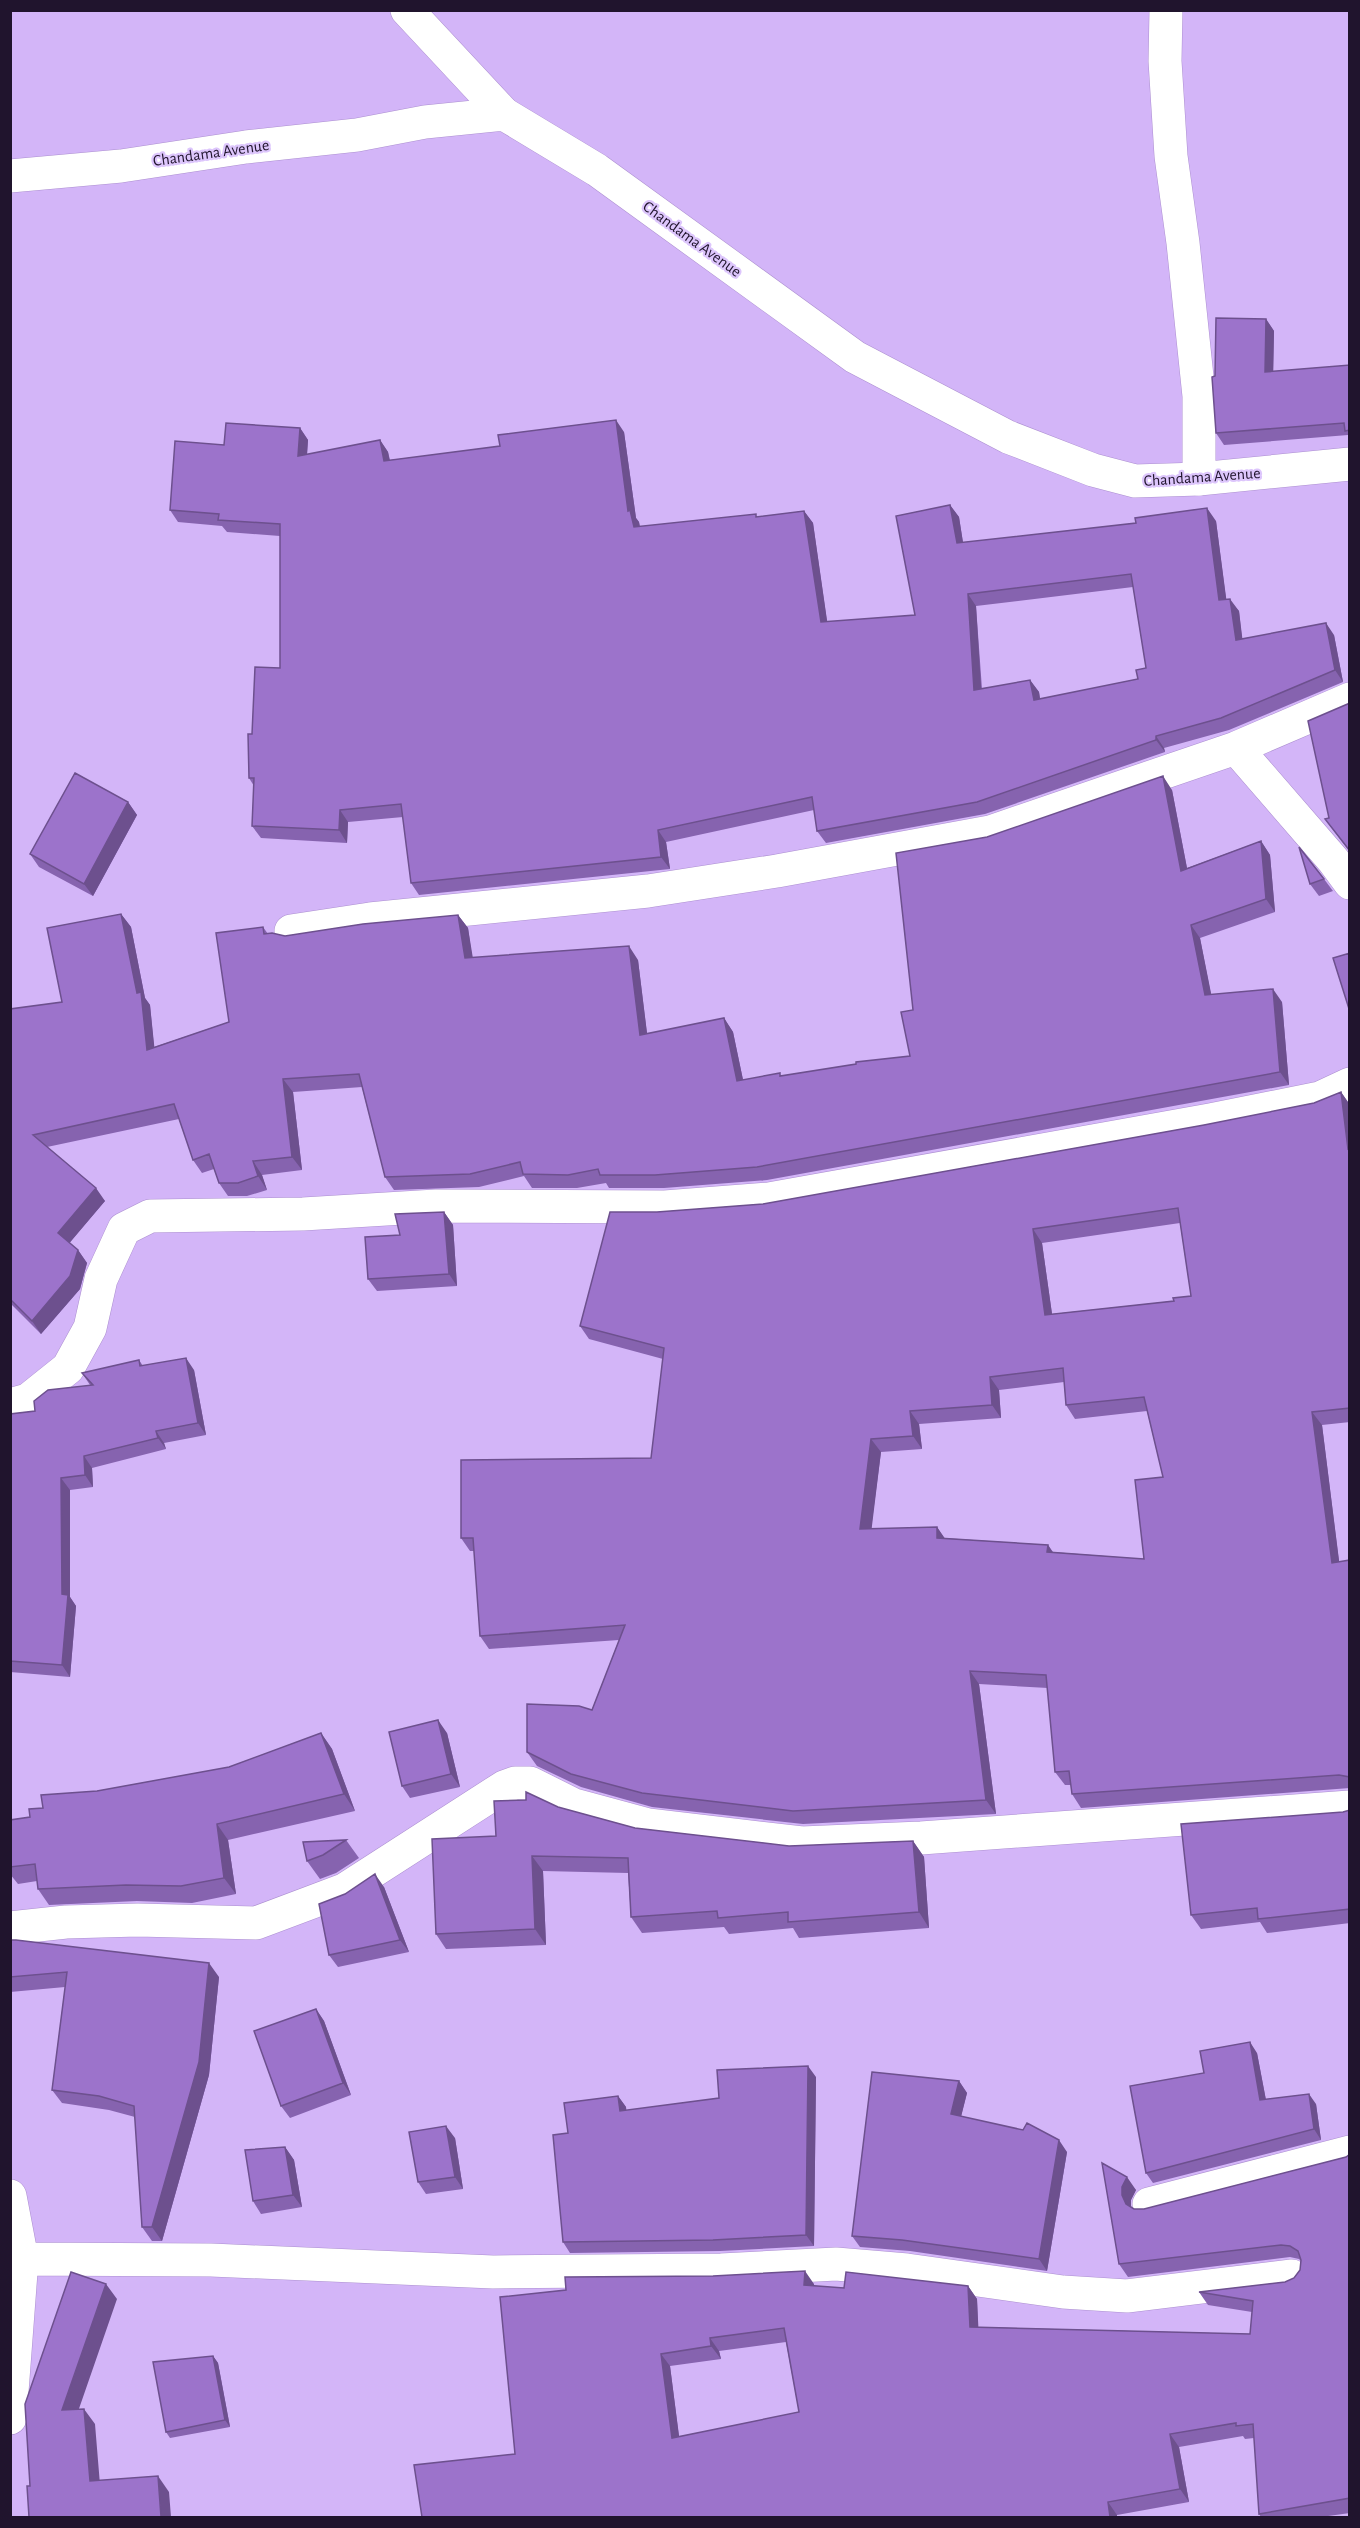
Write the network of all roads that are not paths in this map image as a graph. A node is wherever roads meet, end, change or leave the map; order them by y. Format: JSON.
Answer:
{"nodes":[{"id":1,"x":407,"y":10,"type":"edge"},
{"id":2,"x":1166,"y":10,"type":"edge"},
{"id":3,"x":504,"y":114,"type":"junction"},
{"id":4,"x":10,"y":176,"type":"edge"},
{"id":5,"x":1350,"y":464,"type":"edge"},
{"id":6,"x":1199,"y":479,"type":"junction"},
{"id":7,"x":1350,"y":699,"type":"edge"},
{"id":8,"x":1236,"y":748,"type":"junction"},
{"id":9,"x":1350,"y":883,"type":"edge"},
{"id":10,"x":291,"y":931,"type":"dead end"},
{"id":11,"x":1350,"y":1084,"type":"edge"},
{"id":12,"x":10,"y":1405,"type":"edge"},
{"id":13,"x":1350,"y":1807,"type":"edge"},
{"id":14,"x":10,"y":1928,"type":"edge"},
{"id":15,"x":1350,"y":2152,"type":"edge"},
{"id":16,"x":10,"y":2196,"type":"edge"},
{"id":17,"x":1149,"y":2204,"type":"dead end"},
{"id":18,"x":22,"y":2259,"type":"junction"},
{"id":19,"x":1292,"y":2276,"type":"edge"},
{"id":20,"x":10,"y":2418,"type":"edge"}],
"edges":[{"from":1,"to":3,"type":"street"},
{"from":2,"to":6,"type":"street"},
{"from":3,"to":4,"type":"street","name":"Chandama Avenue"},
{"from":3,"to":6,"type":"street","name":"Chandama Avenue"},
{"from":5,"to":6,"type":"street","name":"Chandama Avenue"},
{"from":7,"to":8,"type":"street"},
{"from":8,"to":9,"type":"street"},
{"from":8,"to":10,"type":"street"},
{"from":11,"to":12,"type":"street"},
{"from":13,"to":14,"type":"street"},
{"from":15,"to":17,"type":"street"},
{"from":16,"to":18,"type":"street"},
{"from":18,"to":19,"type":"street"},
{"from":18,"to":20,"type":"street"}]}
